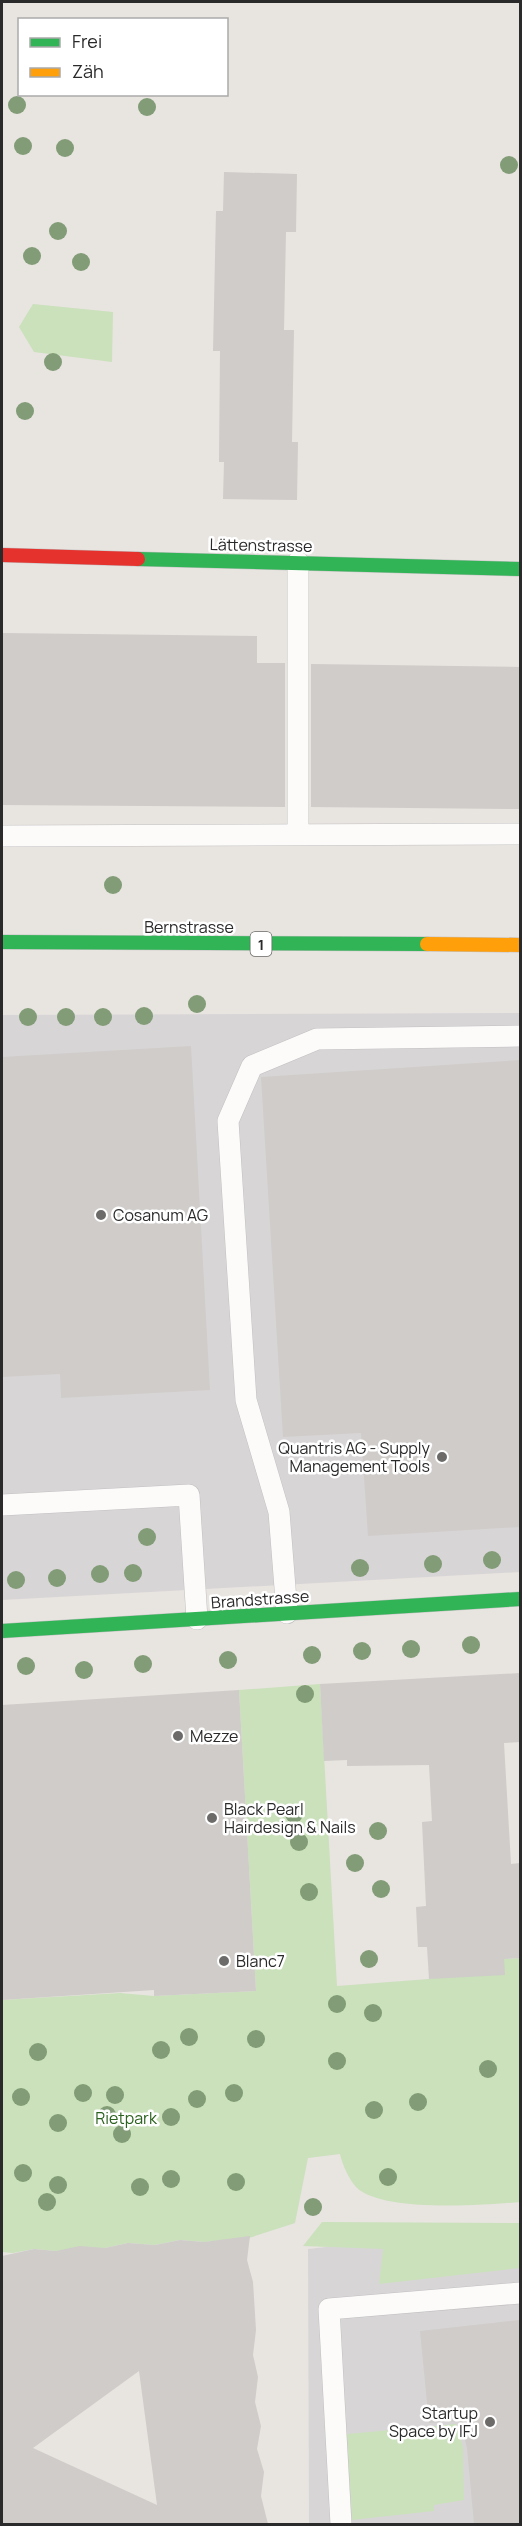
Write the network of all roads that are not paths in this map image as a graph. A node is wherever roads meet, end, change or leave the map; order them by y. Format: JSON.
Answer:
{"nodes":[{"id":1,"x":2,"y":555,"type":"edge"},
{"id":2,"x":298,"y":562,"type":"junction"},
{"id":3,"x":520,"y":569,"type":"edge"},
{"id":4,"x":298,"y":834,"type":"junction"},
{"id":5,"x":520,"y":834,"type":"edge"},
{"id":6,"x":2,"y":836,"type":"edge"},
{"id":7,"x":2,"y":942,"type":"edge"},
{"id":8,"x":520,"y":945,"type":"edge"},
{"id":9,"x":520,"y":1036,"type":"edge"},
{"id":10,"x":2,"y":1505,"type":"edge"},
{"id":11,"x":520,"y":1599,"type":"edge"},
{"id":12,"x":286,"y":1613,"type":"junction"},
{"id":13,"x":197,"y":1619,"type":"junction"},
{"id":14,"x":2,"y":1630,"type":"edge"},
{"id":15,"x":520,"y":2293,"type":"edge"},
{"id":16,"x":341,"y":2524,"type":"edge"}],
"edges":[{"from":1,"to":2,"type":"street","name":"Lättenstrasse"},
{"from":2,"to":3,"type":"street","name":"Lättenstrasse"},
{"from":2,"to":4,"type":"lane"},
{"from":4,"to":5,"type":"lane"},
{"from":4,"to":6,"type":"lane"},
{"from":7,"to":8,"type":"street","name":"Bernstrasse","number":"1"},
{"from":9,"to":12,"type":"lane"},
{"from":10,"to":13,"type":"lane"},
{"from":11,"to":12,"type":"street","name":"Brandstrasse"},
{"from":12,"to":13,"type":"street","name":"Brandstrasse"},
{"from":13,"to":14,"type":"street","name":"Brandstrasse"},
{"from":15,"to":16,"type":"lane"}]}
